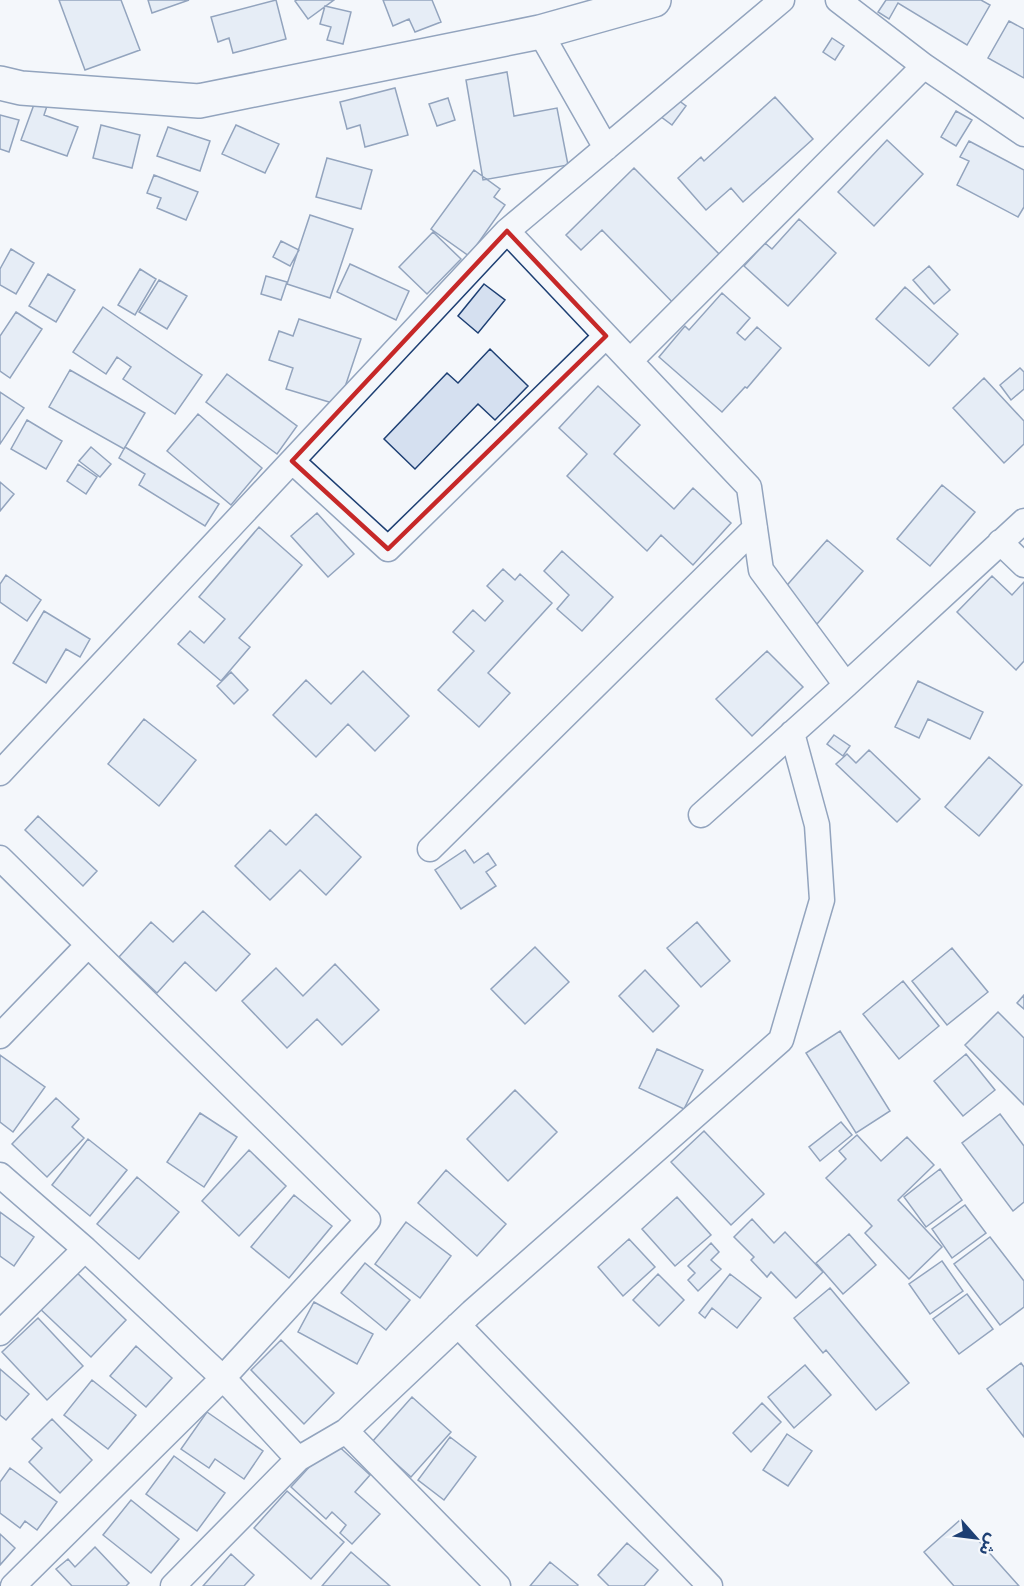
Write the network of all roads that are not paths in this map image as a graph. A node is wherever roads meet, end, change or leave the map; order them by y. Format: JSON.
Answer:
{"nodes":[{"id":1,"x":654,"y":0,"type":"edge"},
{"id":2,"x":782,"y":0,"type":"edge"},
{"id":3,"x":838,"y":0,"type":"edge"},
{"id":4,"x":540,"y":32,"type":"junction"},
{"id":5,"x":924,"y":66,"type":"junction"},
{"id":6,"x":0,"y":84,"type":"edge"},
{"id":7,"x":1024,"y":134,"type":"edge"},
{"id":8,"x":606,"y":148,"type":"junction"},
{"id":9,"x":507,"y":231,"type":"junction"},
{"id":10,"x":606,"y":336,"type":"junction"},
{"id":11,"x":630,"y":361,"type":"junction"},
{"id":12,"x":292,"y":461,"type":"junction"},
{"id":13,"x":1024,"y":521,"type":"edge"},
{"id":14,"x":755,"y":528,"type":"junction"},
{"id":15,"x":1000,"y":542,"type":"junction"},
{"id":16,"x":1024,"y":565,"type":"edge"},
{"id":17,"x":846,"y":685,"type":"junction"},
{"id":18,"x":792,"y":733,"type":"junction"},
{"id":19,"x":0,"y":773,"type":"edge"},
{"id":20,"x":700,"y":815,"type":"dead end"},
{"id":21,"x":430,"y":849,"type":"dead end"},
{"id":22,"x":0,"y":858,"type":"edge"},
{"id":23,"x":88,"y":945,"type":"junction"},
{"id":24,"x":0,"y":1036,"type":"edge"},
{"id":25,"x":0,"y":1175,"type":"edge"},
{"id":26,"x":85,"y":1248,"type":"junction"},
{"id":27,"x":458,"y":1326,"type":"junction"},
{"id":28,"x":0,"y":1333,"type":"edge"},
{"id":29,"x":223,"y":1378,"type":"junction"},
{"id":30,"x":346,"y":1431,"type":"junction"},
{"id":31,"x":298,"y":1459,"type":"junction"},
{"id":32,"x":13,"y":1586,"type":"edge"},
{"id":33,"x":172,"y":1586,"type":"edge"},
{"id":34,"x":498,"y":1586,"type":"edge"},
{"id":35,"x":710,"y":1586,"type":"edge"}],
"edges":[{"from":1,"to":4,"type":"street"},
{"from":2,"to":8,"type":"street"},
{"from":3,"to":5,"type":"street"},
{"from":4,"to":6,"type":"street"},
{"from":4,"to":8,"type":"street"},
{"from":5,"to":7,"type":"street"},
{"from":5,"to":11,"type":"street"},
{"from":8,"to":9,"type":"street"},
{"from":9,"to":10,"type":"street"},
{"from":9,"to":12,"type":"street"},
{"from":10,"to":11,"type":"street"},
{"from":10,"to":12,"type":"street"},
{"from":11,"to":14,"type":"street"},
{"from":12,"to":19,"type":"street"},
{"from":13,"to":15,"type":"street"},
{"from":14,"to":17,"type":"street"},
{"from":14,"to":21,"type":"street"},
{"from":15,"to":16,"type":"street"},
{"from":15,"to":17,"type":"street"},
{"from":17,"to":18,"type":"street"},
{"from":18,"to":20,"type":"street"},
{"from":18,"to":27,"type":"street"},
{"from":22,"to":23,"type":"street"},
{"from":23,"to":24,"type":"street"},
{"from":23,"to":29,"type":"street"},
{"from":25,"to":26,"type":"street"},
{"from":26,"to":28,"type":"street"},
{"from":26,"to":29,"type":"street"},
{"from":27,"to":30,"type":"street"},
{"from":27,"to":35,"type":"street"},
{"from":29,"to":31,"type":"street"},
{"from":29,"to":32,"type":"street"},
{"from":30,"to":31,"type":"street"},
{"from":30,"to":34,"type":"street"},
{"from":31,"to":33,"type":"street"}]}
